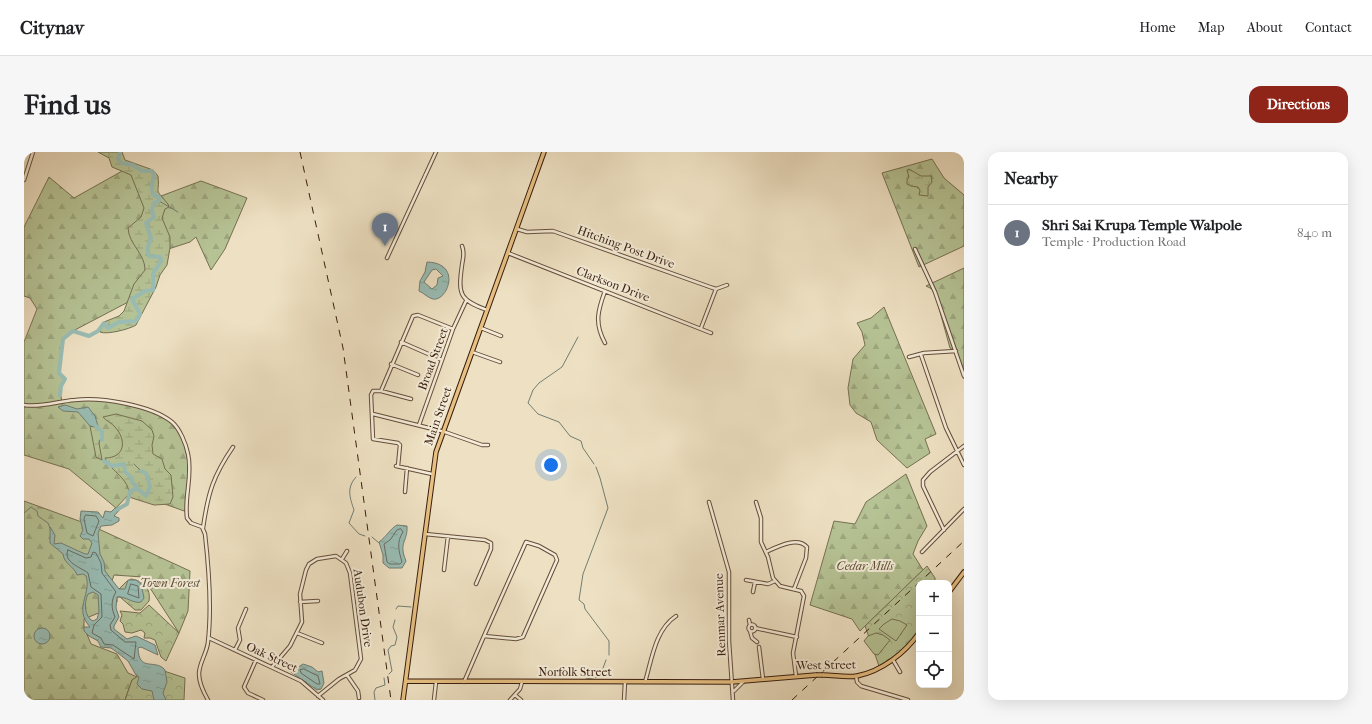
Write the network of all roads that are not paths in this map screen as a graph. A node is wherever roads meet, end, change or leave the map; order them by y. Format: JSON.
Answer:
{"nodes":[{"id":1,"x":32,"y":152,"type":"edge"},
{"id":2,"x":436,"y":152,"type":"edge"},
{"id":3,"x":544,"y":152,"type":"edge"},
{"id":4,"x":24,"y":180,"type":"edge"},
{"id":5,"x":517,"y":229,"type":"junction"},
{"id":6,"x":462,"y":246,"type":"dead end"},
{"id":7,"x":914,"y":249,"type":"dead end"},
{"id":8,"x":508,"y":253,"type":"junction"},
{"id":9,"x":387,"y":258,"type":"dead end"},
{"id":10,"x":727,"y":285,"type":"dead end"},
{"id":11,"x":716,"y":288,"type":"junction"},
{"id":12,"x":605,"y":291,"type":"junction"},
{"id":13,"x":466,"y":301,"type":"junction"},
{"id":14,"x":487,"y":310,"type":"junction"},
{"id":15,"x":480,"y":328,"type":"junction"},
{"id":16,"x":701,"y":328,"type":"junction"},
{"id":17,"x":453,"y":329,"type":"junction"},
{"id":18,"x":711,"y":333,"type":"dead end"},
{"id":19,"x":502,"y":336,"type":"dead end"},
{"id":20,"x":401,"y":342,"type":"junction"},
{"id":21,"x":605,"y":343,"type":"dead end"},
{"id":22,"x":956,"y":351,"type":"junction"},
{"id":23,"x":472,"y":352,"type":"junction"},
{"id":24,"x":921,"y":354,"type":"junction"},
{"id":25,"x":909,"y":357,"type":"dead end"},
{"id":26,"x":442,"y":360,"type":"junction"},
{"id":27,"x":500,"y":362,"type":"dead end"},
{"id":28,"x":391,"y":364,"type":"junction"},
{"id":29,"x":418,"y":375,"type":"dead end"},
{"id":30,"x":964,"y":376,"type":"edge"},
{"id":31,"x":381,"y":391,"type":"junction"},
{"id":32,"x":411,"y":399,"type":"dead end"},
{"id":33,"x":24,"y":405,"type":"edge"},
{"id":34,"x":372,"y":414,"type":"junction"},
{"id":35,"x":419,"y":425,"type":"junction"},
{"id":36,"x":442,"y":431,"type":"junction"},
{"id":37,"x":488,"y":445,"type":"dead end"},
{"id":38,"x":964,"y":446,"type":"edge"},
{"id":39,"x":233,"y":447,"type":"dead end"},
{"id":40,"x":956,"y":452,"type":"junction"},
{"id":41,"x":964,"y":465,"type":"edge"},
{"id":42,"x":407,"y":468,"type":"junction"},
{"id":43,"x":432,"y":474,"type":"junction"},
{"id":44,"x":405,"y":492,"type":"dead end"},
{"id":45,"x":709,"y":502,"type":"dead end"},
{"id":46,"x":756,"y":502,"type":"dead end"},
{"id":47,"x":964,"y":510,"type":"edge"},
{"id":48,"x":203,"y":528,"type":"junction"},
{"id":49,"x":944,"y":530,"type":"junction"},
{"id":50,"x":424,"y":534,"type":"junction"},
{"id":51,"x":448,"y":536,"type":"junction"},
{"id":52,"x":347,"y":551,"type":"dead end"},
{"id":53,"x":766,"y":552,"type":"junction"},
{"id":54,"x":922,"y":552,"type":"dead end"},
{"id":55,"x":342,"y":559,"type":"junction"},
{"id":56,"x":444,"y":570,"type":"dead end"},
{"id":57,"x":964,"y":572,"type":"edge"},
{"id":58,"x":746,"y":580,"type":"dead end"},
{"id":59,"x":775,"y":581,"type":"junction"},
{"id":60,"x":755,"y":582,"type":"junction"},
{"id":61,"x":476,"y":584,"type":"dead end"},
{"id":62,"x":952,"y":588,"type":"edge"},
{"id":63,"x":794,"y":589,"type":"junction"},
{"id":64,"x":753,"y":592,"type":"dead end"},
{"id":65,"x":318,"y":601,"type":"dead end"},
{"id":66,"x":300,"y":602,"type":"junction"},
{"id":67,"x":246,"y":609,"type":"dead end"},
{"id":68,"x":676,"y":616,"type":"dead end"},
{"id":69,"x":748,"y":620,"type":"dead end"},
{"id":70,"x":750,"y":625,"type":"junction"},
{"id":71,"x":755,"y":628,"type":"junction"},
{"id":72,"x":750,"y":631,"type":"junction"},
{"id":73,"x":297,"y":633,"type":"junction"},
{"id":74,"x":484,"y":636,"type":"junction"},
{"id":75,"x":916,"y":636,"type":"edge"},
{"id":76,"x":797,"y":637,"type":"junction"},
{"id":77,"x":209,"y":638,"type":"junction"},
{"id":78,"x":757,"y":642,"type":"dead end"},
{"id":79,"x":322,"y":644,"type":"dead end"},
{"id":80,"x":759,"y":646,"type":"dead end"},
{"id":81,"x":236,"y":650,"type":"junction"},
{"id":82,"x":256,"y":660,"type":"junction"},
{"id":83,"x":892,"y":660,"type":"junction"},
{"id":84,"x":272,"y":667,"type":"junction"},
{"id":85,"x":900,"y":672,"type":"dead end"},
{"id":86,"x":347,"y":674,"type":"junction"},
{"id":87,"x":796,"y":676,"type":"junction"},
{"id":88,"x":856,"y":676,"type":"junction"},
{"id":89,"x":763,"y":679,"type":"junction"},
{"id":90,"x":406,"y":681,"type":"junction"},
{"id":91,"x":743,"y":681,"type":"junction"},
{"id":92,"x":436,"y":682,"type":"junction"},
{"id":93,"x":464,"y":682,"type":"junction"},
{"id":94,"x":522,"y":682,"type":"junction"},
{"id":95,"x":625,"y":682,"type":"junction"},
{"id":96,"x":646,"y":682,"type":"junction"},
{"id":97,"x":732,"y":682,"type":"junction"},
{"id":98,"x":733,"y":691,"type":"junction"},
{"id":99,"x":515,"y":695,"type":"junction"},
{"id":100,"x":318,"y":696,"type":"junction"},
{"id":101,"x":359,"y":698,"type":"dead end"},
{"id":102,"x":208,"y":700,"type":"edge"},
{"id":103,"x":263,"y":700,"type":"edge"},
{"id":104,"x":323,"y":700,"type":"edge"},
{"id":105,"x":403,"y":700,"type":"edge"},
{"id":106,"x":434,"y":700,"type":"edge"},
{"id":107,"x":510,"y":700,"type":"edge"},
{"id":108,"x":521,"y":700,"type":"edge"},
{"id":109,"x":624,"y":700,"type":"edge"},
{"id":110,"x":733,"y":700,"type":"edge"},
{"id":111,"x":908,"y":700,"type":"edge"}],
"edges":[{"from":1,"to":4,"type":"street"},
{"from":2,"to":9,"type":"street"},
{"from":3,"to":5,"type":"main road","name":"Main Street"},
{"from":5,"to":8,"type":"main road","name":"Main Street"},
{"from":5,"to":11,"type":"street","name":"Hitching Post Drive"},
{"from":6,"to":13,"type":"street"},
{"from":7,"to":22,"type":"street"},
{"from":8,"to":12,"type":"street","name":"Clarkson Drive"},
{"from":8,"to":14,"type":"main road","name":"Main Street"},
{"from":10,"to":11,"type":"street"},
{"from":11,"to":16,"type":"street"},
{"from":12,"to":16,"type":"street","name":"Clarkson Drive"},
{"from":12,"to":21,"type":"street"},
{"from":13,"to":14,"type":"street"},
{"from":13,"to":17,"type":"street","name":"Broad Street"},
{"from":14,"to":15,"type":"main road","name":"Main Street"},
{"from":15,"to":19,"type":"street"},
{"from":15,"to":23,"type":"main road","name":"Main Street"},
{"from":16,"to":18,"type":"street","name":"Clarkson Drive"},
{"from":17,"to":20,"type":"street"},
{"from":17,"to":26,"type":"street","name":"Broad Street"},
{"from":20,"to":26,"type":"street"},
{"from":20,"to":28,"type":"street"},
{"from":22,"to":24,"type":"street"},
{"from":22,"to":30,"type":"street"},
{"from":23,"to":27,"type":"street"},
{"from":23,"to":36,"type":"main road","name":"Main Street"},
{"from":24,"to":25,"type":"street"},
{"from":24,"to":40,"type":"street"},
{"from":26,"to":35,"type":"street","name":"Broad Street"},
{"from":28,"to":29,"type":"street"},
{"from":28,"to":31,"type":"street"},
{"from":31,"to":32,"type":"street"},
{"from":31,"to":34,"type":"street"},
{"from":33,"to":48,"type":"street"},
{"from":34,"to":35,"type":"street"},
{"from":34,"to":42,"type":"street"},
{"from":35,"to":36,"type":"street"},
{"from":36,"to":37,"type":"street"},
{"from":36,"to":43,"type":"main road","name":"Main Street"},
{"from":38,"to":40,"type":"street"},
{"from":39,"to":48,"type":"street"},
{"from":40,"to":41,"type":"street"},
{"from":40,"to":49,"type":"street"},
{"from":42,"to":43,"type":"street"},
{"from":42,"to":44,"type":"street"},
{"from":43,"to":50,"type":"main road","name":"Main Street"},
{"from":45,"to":97,"type":"street","name":"Renmar Avenue"},
{"from":46,"to":53,"type":"street"},
{"from":47,"to":49,"type":"street"},
{"from":48,"to":77,"type":"street"},
{"from":49,"to":54,"type":"street"},
{"from":50,"to":51,"type":"street"},
{"from":50,"to":90,"type":"main road","name":"Main Street"},
{"from":51,"to":56,"type":"street"},
{"from":51,"to":61,"type":"street"},
{"from":52,"to":55,"type":"street"},
{"from":53,"to":59,"type":"street"},
{"from":53,"to":63,"type":"street"},
{"from":55,"to":66,"type":"street","name":"Audubon Drive"},
{"from":55,"to":86,"type":"street","name":"Audubon Drive"},
{"from":57,"to":62,"type":"main road"},
{"from":58,"to":60,"type":"street"},
{"from":59,"to":60,"type":"street"},
{"from":59,"to":63,"type":"street"},
{"from":60,"to":64,"type":"street"},
{"from":63,"to":76,"type":"street"},
{"from":65,"to":66,"type":"street"},
{"from":66,"to":73,"type":"street","name":"Audubon Drive"},
{"from":67,"to":81,"type":"street"},
{"from":68,"to":96,"type":"street"},
{"from":69,"to":70,"type":"street"},
{"from":70,"to":71,"type":"street"},
{"from":70,"to":72,"type":"street"},
{"from":71,"to":72,"type":"street"},
{"from":71,"to":76,"type":"street"},
{"from":72,"to":78,"type":"street"},
{"from":73,"to":79,"type":"street"},
{"from":73,"to":84,"type":"street","name":"Audubon Drive"},
{"from":74,"to":74,"type":"street"},
{"from":74,"to":93,"type":"street"},
{"from":75,"to":83,"type":"main road","name":"West Street"},
{"from":76,"to":87,"type":"street"},
{"from":77,"to":81,"type":"street","name":"Oak Street"},
{"from":77,"to":102,"type":"street"},
{"from":80,"to":89,"type":"street"},
{"from":81,"to":82,"type":"street","name":"Oak Street"},
{"from":82,"to":84,"type":"street","name":"Oak Street"},
{"from":82,"to":103,"type":"street"},
{"from":83,"to":85,"type":"street"},
{"from":83,"to":88,"type":"main road","name":"West Street"},
{"from":84,"to":100,"type":"street","name":"Oak Street"},
{"from":86,"to":100,"type":"street","name":"Audubon Drive"},
{"from":86,"to":101,"type":"street"},
{"from":87,"to":88,"type":"main road","name":"West Street","bridge":true},
{"from":87,"to":89,"type":"main road","name":"West Street"},
{"from":88,"to":111,"type":"street"},
{"from":89,"to":91,"type":"main road","name":"West Street"},
{"from":90,"to":92,"type":"main road","name":"Norfolk Street"},
{"from":90,"to":105,"type":"main road","name":"Main Street"},
{"from":91,"to":97,"type":"main road","name":"Norfolk Street"},
{"from":91,"to":98,"type":"street"},
{"from":92,"to":93,"type":"main road","name":"Norfolk Street"},
{"from":92,"to":106,"type":"street"},
{"from":93,"to":94,"type":"main road","name":"Norfolk Street"},
{"from":94,"to":95,"type":"main road","name":"Norfolk Street"},
{"from":94,"to":99,"type":"street"},
{"from":95,"to":96,"type":"main road","name":"Norfolk Street"},
{"from":95,"to":109,"type":"street"},
{"from":96,"to":97,"type":"main road","name":"Norfolk Street"},
{"from":97,"to":98,"type":"street"},
{"from":98,"to":110,"type":"street"},
{"from":99,"to":107,"type":"street"},
{"from":99,"to":108,"type":"street"},
{"from":100,"to":104,"type":"street","name":"Oak Street"}]}
